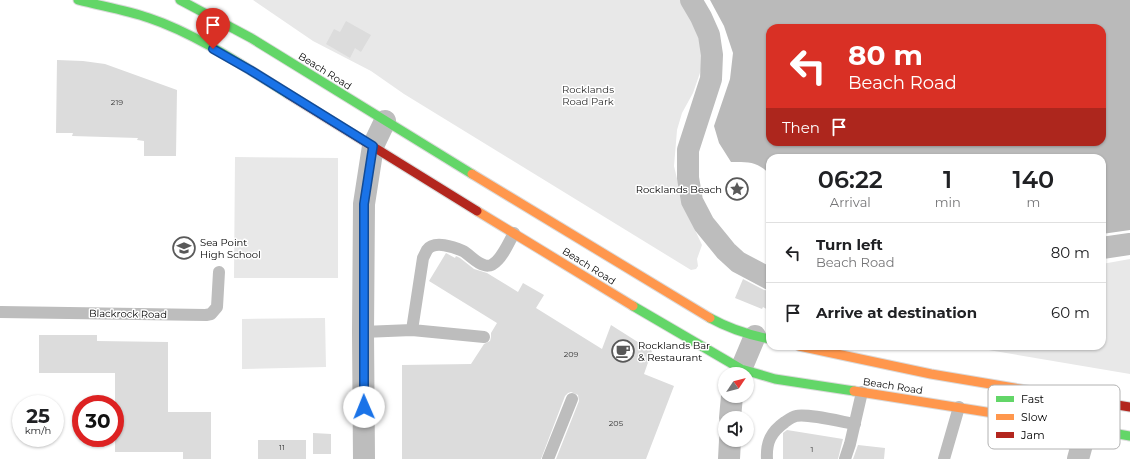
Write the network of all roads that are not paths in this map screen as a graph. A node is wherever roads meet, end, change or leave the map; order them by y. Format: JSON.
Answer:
{"nodes":[{"id":1,"x":78,"y":0,"type":"edge"},
{"id":2,"x":180,"y":0,"type":"edge"},
{"id":3,"x":691,"y":0,"type":"edge"},
{"id":4,"x":385,"y":121,"type":"junction"},
{"id":5,"x":373,"y":146,"type":"junction"},
{"id":6,"x":514,"y":233,"type":"junction"},
{"id":7,"x":1130,"y":244,"type":"edge"},
{"id":8,"x":1106,"y":247,"type":"edge"},
{"id":9,"x":219,"y":272,"type":"dead end"},
{"id":10,"x":766,"y":277,"type":"edge"},
{"id":11,"x":0,"y":312,"type":"edge"},
{"id":12,"x":412,"y":330,"type":"junction"},
{"id":13,"x":363,"y":332,"type":"junction"},
{"id":14,"x":484,"y":337,"type":"dead end"},
{"id":15,"x":762,"y":338,"type":"edge"},
{"id":16,"x":818,"y":350,"type":"edge"},
{"id":17,"x":732,"y":367,"type":"edge"},
{"id":18,"x":743,"y":367,"type":"edge"},
{"id":19,"x":754,"y":375,"type":"edge"},
{"id":20,"x":997,"y":385,"type":"edge"},
{"id":21,"x":862,"y":392,"type":"junction"},
{"id":22,"x":572,"y":399,"type":"dead end"},
{"id":23,"x":1120,"y":405,"type":"edge"},
{"id":24,"x":959,"y":407,"type":"junction"},
{"id":25,"x":1130,"y":407,"type":"edge"},
{"id":26,"x":988,"y":412,"type":"edge"},
{"id":27,"x":855,"y":424,"type":"junction"},
{"id":28,"x":1120,"y":434,"type":"edge"},
{"id":29,"x":1130,"y":436,"type":"edge"},
{"id":30,"x":730,"y":447,"type":"edge"},
{"id":31,"x":1081,"y":449,"type":"edge"},
{"id":32,"x":364,"y":459,"type":"edge"},
{"id":33,"x":548,"y":459,"type":"edge"},
{"id":34,"x":729,"y":459,"type":"edge"},
{"id":35,"x":766,"y":459,"type":"edge"},
{"id":36,"x":845,"y":459,"type":"edge"},
{"id":37,"x":944,"y":459,"type":"edge"},
{"id":38,"x":1078,"y":459,"type":"edge"}],
"edges":[{"from":1,"to":5,"type":"main road","name":"Beach Road"},
{"from":2,"to":4,"type":"main road","name":"Beach Road"},
{"from":3,"to":10,"type":"street"},
{"from":4,"to":5,"type":"street"},
{"from":4,"to":15,"type":"main road","name":"Beach Road"},
{"from":5,"to":6,"type":"main road","name":"Beach Road"},
{"from":5,"to":13,"type":"street"},
{"from":6,"to":12,"type":"lane"},
{"from":6,"to":17,"type":"main road","name":"Beach Road"},
{"from":7,"to":8,"type":"street"},
{"from":9,"to":11,"type":"lane","name":"Blackrock Road"},
{"from":12,"to":13,"type":"lane"},
{"from":12,"to":14,"type":"lane"},
{"from":13,"to":32,"type":"street"},
{"from":15,"to":18,"type":"street"},
{"from":16,"to":20,"type":"main road","name":"Beach Road"},
{"from":19,"to":21,"type":"main road","name":"Beach Road"},
{"from":21,"to":24,"type":"main road","name":"Beach Road"},
{"from":21,"to":27,"type":"lane"},
{"from":22,"to":33,"type":"lane"},
{"from":23,"to":25,"type":"main road","name":"Beach Road"},
{"from":24,"to":26,"type":"main road","name":"Beach Road"},
{"from":24,"to":37,"type":"lane"},
{"from":27,"to":35,"type":"lane"},
{"from":27,"to":36,"type":"lane"},
{"from":28,"to":29,"type":"main road","name":"Beach Road"},
{"from":30,"to":34,"type":"street"},
{"from":31,"to":38,"type":"street"}]}
